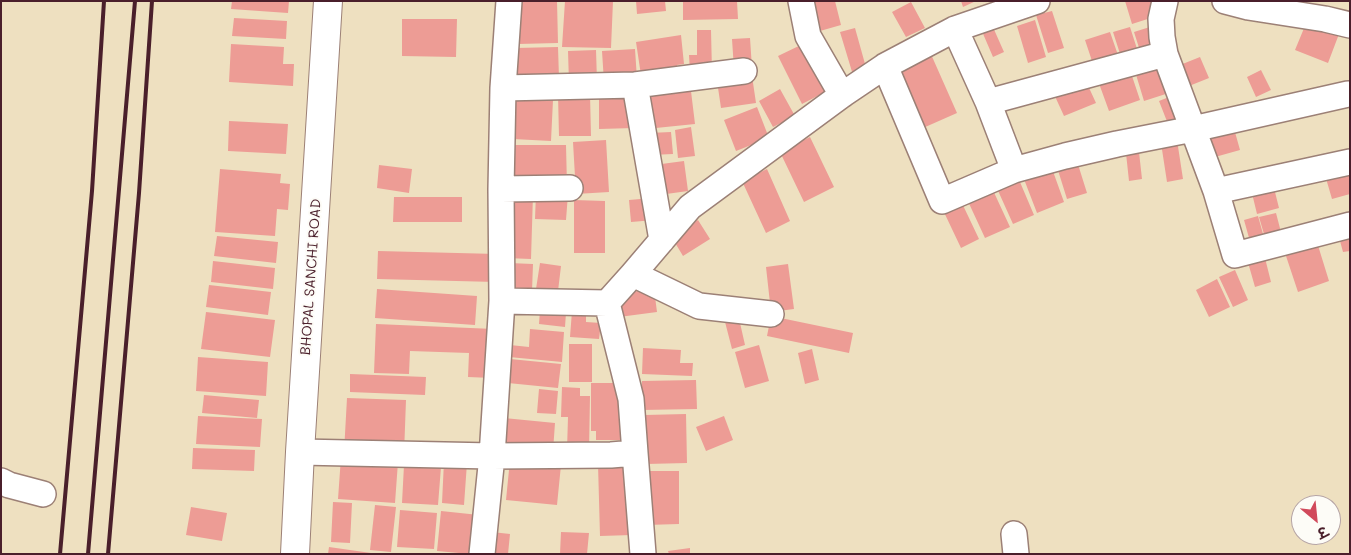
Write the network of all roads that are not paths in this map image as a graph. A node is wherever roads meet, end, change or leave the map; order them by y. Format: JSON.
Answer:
{"nodes":[{"id":1,"x":328,"y":1,"type":"edge"},
{"id":2,"x":509,"y":1,"type":"edge"},
{"id":3,"x":801,"y":1,"type":"edge"},
{"id":4,"x":1037,"y":1,"type":"edge"},
{"id":5,"x":1165,"y":1,"type":"edge"},
{"id":6,"x":1226,"y":1,"type":"edge"},
{"id":7,"x":1350,"y":25,"type":"edge"},
{"id":8,"x":956,"y":29,"type":"junction"},
{"id":9,"x":1165,"y":54,"type":"junction"},
{"id":10,"x":885,"y":66,"type":"junction"},
{"id":11,"x":744,"y":71,"type":"dead end"},
{"id":12,"x":635,"y":85,"type":"junction"},
{"id":13,"x":504,"y":88,"type":"junction"},
{"id":14,"x":1349,"y":94,"type":"edge"},
{"id":15,"x":842,"y":95,"type":"junction"},
{"id":16,"x":988,"y":102,"type":"junction"},
{"id":17,"x":1193,"y":129,"type":"junction"},
{"id":18,"x":1350,"y":162,"type":"edge"},
{"id":19,"x":1014,"y":170,"type":"junction"},
{"id":20,"x":570,"y":188,"type":"dead end"},
{"id":21,"x":501,"y":189,"type":"junction"},
{"id":22,"x":1216,"y":191,"type":"junction"},
{"id":23,"x":1350,"y":225,"type":"edge"},
{"id":24,"x":662,"y":240,"type":"junction"},
{"id":25,"x":634,"y":274,"type":"junction"},
{"id":26,"x":502,"y":301,"type":"junction"},
{"id":27,"x":607,"y":303,"type":"junction"},
{"id":28,"x":771,"y":314,"type":"dead end"},
{"id":29,"x":300,"y":452,"type":"junction"},
{"id":30,"x":635,"y":453,"type":"junction"},
{"id":31,"x":492,"y":456,"type":"junction"},
{"id":32,"x":4,"y":485,"type":"edge"},
{"id":33,"x":43,"y":494,"type":"dead end"},
{"id":34,"x":295,"y":554,"type":"edge"},
{"id":35,"x":482,"y":554,"type":"edge"},
{"id":36,"x":643,"y":554,"type":"edge"}],
"edges":[{"from":1,"to":29,"type":"main road","name":"BHOPAL SANCHI ROAD"},
{"from":2,"to":13,"type":"street"},
{"from":3,"to":15,"type":"street"},
{"from":4,"to":8,"type":"street"},
{"from":5,"to":9,"type":"street"},
{"from":6,"to":7,"type":"street"},
{"from":8,"to":10,"type":"street"},
{"from":8,"to":16,"type":"street"},
{"from":9,"to":16,"type":"street"},
{"from":9,"to":17,"type":"street"},
{"from":10,"to":15,"type":"street"},
{"from":10,"to":19,"type":"street"},
{"from":11,"to":12,"type":"street"},
{"from":12,"to":13,"type":"street"},
{"from":12,"to":24,"type":"street"},
{"from":13,"to":21,"type":"street"},
{"from":14,"to":17,"type":"street"},
{"from":15,"to":24,"type":"street"},
{"from":16,"to":19,"type":"street"},
{"from":17,"to":19,"type":"street"},
{"from":17,"to":22,"type":"street"},
{"from":18,"to":22,"type":"street"},
{"from":20,"to":21,"type":"street"},
{"from":21,"to":26,"type":"street"},
{"from":22,"to":23,"type":"street"},
{"from":24,"to":25,"type":"street"},
{"from":25,"to":27,"type":"street"},
{"from":25,"to":28,"type":"street"},
{"from":26,"to":27,"type":"street"},
{"from":26,"to":31,"type":"street"},
{"from":27,"to":30,"type":"street"},
{"from":29,"to":31,"type":"street"},
{"from":29,"to":34,"type":"main road","name":"BHOPAL SANCHI ROAD"},
{"from":30,"to":31,"type":"street"},
{"from":30,"to":36,"type":"street"},
{"from":31,"to":35,"type":"street"},
{"from":32,"to":33,"type":"street"}]}
